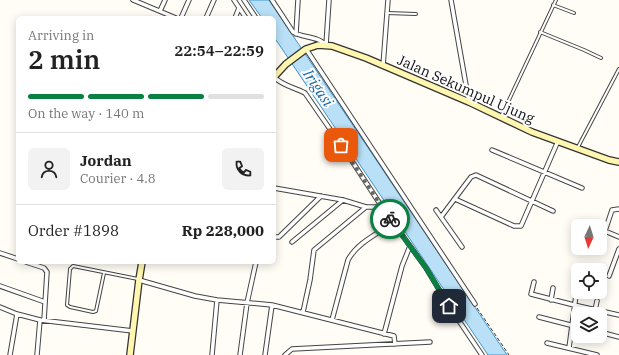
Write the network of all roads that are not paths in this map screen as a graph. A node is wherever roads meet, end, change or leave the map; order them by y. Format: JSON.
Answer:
{"nodes":[{"id":1,"x":133,"y":0,"type":"edge"},
{"id":2,"x":165,"y":0,"type":"edge"},
{"id":3,"x":189,"y":0,"type":"edge"},
{"id":4,"x":214,"y":0,"type":"edge"},
{"id":5,"x":234,"y":0,"type":"edge"},
{"id":6,"x":244,"y":0,"type":"edge"},
{"id":7,"x":272,"y":0,"type":"edge"},
{"id":8,"x":298,"y":0,"type":"edge"},
{"id":9,"x":329,"y":0,"type":"edge"},
{"id":10,"x":388,"y":0,"type":"edge"},
{"id":11,"x":451,"y":0,"type":"edge"},
{"id":12,"x":556,"y":0,"type":"edge"},
{"id":13,"x":139,"y":1,"type":"edge"},
{"id":14,"x":553,"y":5,"type":"junction"},
{"id":15,"x":240,"y":8,"type":"junction"},
{"id":16,"x":160,"y":11,"type":"junction"},
{"id":17,"x":387,"y":13,"type":"junction"},
{"id":18,"x":574,"y":13,"type":"dead end"},
{"id":19,"x":416,"y":14,"type":"dead end"},
{"id":20,"x":171,"y":16,"type":"edge"},
{"id":21,"x":182,"y":16,"type":"edge"},
{"id":22,"x":207,"y":16,"type":"edge"},
{"id":23,"x":236,"y":16,"type":"edge"},
{"id":24,"x":245,"y":16,"type":"edge"},
{"id":25,"x":255,"y":16,"type":"edge"},
{"id":26,"x":540,"y":32,"type":"junction"},
{"id":27,"x":296,"y":34,"type":"junction"},
{"id":28,"x":326,"y":45,"type":"junction"},
{"id":29,"x":305,"y":50,"type":"junction"},
{"id":30,"x":601,"y":58,"type":"dead end"},
{"id":31,"x":382,"y":66,"type":"junction"},
{"id":32,"x":619,"y":69,"type":"edge"},
{"id":33,"x":276,"y":75,"type":"edge"},
{"id":34,"x":276,"y":79,"type":"edge"},
{"id":35,"x":469,"y":102,"type":"junction"},
{"id":36,"x":501,"y":117,"type":"junction"},
{"id":37,"x":558,"y":141,"type":"junction"},
{"id":38,"x":577,"y":148,"type":"junction"},
{"id":39,"x":492,"y":150,"type":"dead end"},
{"id":40,"x":619,"y":162,"type":"edge"},
{"id":41,"x":544,"y":173,"type":"junction"},
{"id":42,"x":276,"y":188,"type":"edge"},
{"id":43,"x":582,"y":188,"type":"dead end"},
{"id":44,"x":321,"y":196,"type":"junction"},
{"id":45,"x":455,"y":199,"type":"junction"},
{"id":46,"x":343,"y":200,"type":"junction"},
{"id":47,"x":532,"y":201,"type":"junction"},
{"id":48,"x":366,"y":207,"type":"junction"},
{"id":49,"x":382,"y":207,"type":"junction"},
{"id":50,"x":436,"y":210,"type":"dead end"},
{"id":51,"x":619,"y":210,"type":"edge"},
{"id":52,"x":553,"y":211,"type":"dead end"},
{"id":53,"x":441,"y":217,"type":"junction"},
{"id":54,"x":393,"y":223,"type":"junction"},
{"id":55,"x":607,"y":225,"type":"edge"},
{"id":56,"x":607,"y":232,"type":"edge"},
{"id":57,"x":276,"y":237,"type":"edge"},
{"id":58,"x":619,"y":237,"type":"edge"},
{"id":59,"x":292,"y":242,"type":"dead end"},
{"id":60,"x":410,"y":246,"type":"junction"},
{"id":61,"x":462,"y":247,"type":"dead end"},
{"id":62,"x":619,"y":250,"type":"edge"},
{"id":63,"x":0,"y":253,"type":"edge"},
{"id":64,"x":16,"y":258,"type":"edge"},
{"id":65,"x":32,"y":264,"type":"edge"},
{"id":66,"x":142,"y":264,"type":"edge"},
{"id":67,"x":256,"y":264,"type":"edge"},
{"id":68,"x":104,"y":273,"type":"junction"},
{"id":69,"x":609,"y":276,"type":"dead end"},
{"id":70,"x":139,"y":280,"type":"junction"},
{"id":71,"x":534,"y":282,"type":"dead end"},
{"id":72,"x":0,"y":286,"type":"edge"},
{"id":73,"x":553,"y":288,"type":"dead end"},
{"id":74,"x":575,"y":299,"type":"edge"},
{"id":75,"x":217,"y":300,"type":"junction"},
{"id":76,"x":551,"y":300,"type":"junction"},
{"id":77,"x":45,"y":302,"type":"junction"},
{"id":78,"x":597,"y":302,"type":"dead end"},
{"id":79,"x":247,"y":303,"type":"junction"},
{"id":80,"x":475,"y":304,"type":"road end"},
{"id":81,"x":272,"y":305,"type":"junction"},
{"id":82,"x":574,"y":306,"type":"junction"},
{"id":83,"x":0,"y":307,"type":"edge"},
{"id":84,"x":579,"y":307,"type":"edge"},
{"id":85,"x":596,"y":307,"type":"edge"},
{"id":86,"x":303,"y":312,"type":"junction"},
{"id":87,"x":607,"y":312,"type":"edge"},
{"id":88,"x":17,"y":314,"type":"junction"},
{"id":89,"x":619,"y":315,"type":"edge"},
{"id":90,"x":539,"y":317,"type":"dead end"},
{"id":91,"x":42,"y":320,"type":"junction"},
{"id":92,"x":332,"y":320,"type":"junction"},
{"id":93,"x":571,"y":326,"type":"edge"},
{"id":94,"x":133,"y":331,"type":"junction"},
{"id":95,"x":571,"y":333,"type":"edge"},
{"id":96,"x":607,"y":333,"type":"edge"},
{"id":97,"x":384,"y":334,"type":"junction"},
{"id":98,"x":619,"y":336,"type":"edge"},
{"id":99,"x":430,"y":342,"type":"dead end"},
{"id":100,"x":547,"y":343,"type":"dead end"},
{"id":101,"x":395,"y":344,"type":"junction"},
{"id":102,"x":569,"y":348,"type":"junction"},
{"id":103,"x":10,"y":355,"type":"edge"},
{"id":104,"x":36,"y":355,"type":"edge"},
{"id":105,"x":130,"y":355,"type":"edge"},
{"id":106,"x":212,"y":355,"type":"edge"},
{"id":107,"x":240,"y":355,"type":"edge"},
{"id":108,"x":265,"y":355,"type":"edge"},
{"id":109,"x":286,"y":355,"type":"edge"},
{"id":110,"x":482,"y":355,"type":"edge"},
{"id":111,"x":597,"y":355,"type":"edge"}],
"edges":[{"from":1,"to":13,"type":"street"},
{"from":2,"to":16,"type":"street"},
{"from":3,"to":21,"type":"street"},
{"from":4,"to":22,"type":"street"},
{"from":5,"to":15,"type":"street"},
{"from":6,"to":25,"type":"street"},
{"from":7,"to":27,"type":"street"},
{"from":8,"to":27,"type":"street"},
{"from":9,"to":28,"type":"street"},
{"from":10,"to":17,"type":"street"},
{"from":11,"to":35,"type":"street"},
{"from":12,"to":14,"type":"lane"},
{"from":13,"to":16,"type":"street"},
{"from":14,"to":18,"type":"lane"},
{"from":14,"to":26,"type":"lane"},
{"from":15,"to":23,"type":"street"},
{"from":15,"to":24,"type":"street"},
{"from":16,"to":20,"type":"street"},
{"from":17,"to":19,"type":"lane"},
{"from":17,"to":31,"type":"street"},
{"from":26,"to":30,"type":"lane"},
{"from":26,"to":36,"type":"lane"},
{"from":27,"to":28,"type":"street"},
{"from":28,"to":29,"type":"main road","name":"Jalan Sekumpul Ujung"},
{"from":28,"to":31,"type":"main road","name":"Jalan Sekumpul Ujung"},
{"from":29,"to":33,"type":"main road"},
{"from":29,"to":80,"type":"street"},
{"from":31,"to":35,"type":"main road","name":"Jalan Sekumpul Ujung"},
{"from":32,"to":38,"type":"lane"},
{"from":34,"to":49,"type":"street"},
{"from":35,"to":36,"type":"main road","name":"Jalan Sekumpul Ujung"},
{"from":36,"to":37,"type":"main road","name":"Jalan Sekumpul Ujung"},
{"from":37,"to":38,"type":"main road","name":"Jalan Sekumpul Ujung"},
{"from":37,"to":41,"type":"street"},
{"from":38,"to":40,"type":"main road","name":"Jalan Sekumpul Ujung"},
{"from":39,"to":41,"type":"street"},
{"from":41,"to":43,"type":"street"},
{"from":41,"to":47,"type":"street"},
{"from":42,"to":44,"type":"street"},
{"from":44,"to":46,"type":"street"},
{"from":44,"to":57,"type":"street"},
{"from":45,"to":47,"type":"street"},
{"from":45,"to":47,"type":"street"},
{"from":45,"to":53,"type":"street"},
{"from":46,"to":48,"type":"street"},
{"from":46,"to":59,"type":"street"},
{"from":47,"to":52,"type":"street"},
{"from":48,"to":49,"type":"street"},
{"from":48,"to":86,"type":"street"},
{"from":49,"to":54,"type":"street"},
{"from":50,"to":53,"type":"street"},
{"from":51,"to":55,"type":"street"},
{"from":53,"to":61,"type":"street"},
{"from":54,"to":60,"type":"street"},
{"from":54,"to":92,"type":"street"},
{"from":56,"to":58,"type":"street"},
{"from":60,"to":97,"type":"street"},
{"from":60,"to":110,"type":"street"},
{"from":62,"to":69,"type":"street"},
{"from":63,"to":64,"type":"street"},
{"from":65,"to":77,"type":"street"},
{"from":66,"to":70,"type":"main road"},
{"from":67,"to":79,"type":"street"},
{"from":68,"to":68,"type":"lane"},
{"from":68,"to":70,"type":"lane"},
{"from":70,"to":75,"type":"street"},
{"from":70,"to":94,"type":"main road"},
{"from":71,"to":76,"type":"street"},
{"from":72,"to":77,"type":"street"},
{"from":73,"to":76,"type":"street"},
{"from":74,"to":82,"type":"street"},
{"from":75,"to":79,"type":"street"},
{"from":75,"to":106,"type":"street"},
{"from":76,"to":82,"type":"street"},
{"from":77,"to":91,"type":"street"},
{"from":78,"to":85,"type":"street"},
{"from":79,"to":81,"type":"street"},
{"from":79,"to":107,"type":"street"},
{"from":81,"to":86,"type":"street"},
{"from":81,"to":108,"type":"street"},
{"from":82,"to":84,"type":"street"},
{"from":83,"to":88,"type":"street"},
{"from":86,"to":92,"type":"street"},
{"from":87,"to":89,"type":"street"},
{"from":88,"to":91,"type":"street"},
{"from":88,"to":103,"type":"street"},
{"from":90,"to":93,"type":"street"},
{"from":91,"to":94,"type":"street"},
{"from":91,"to":104,"type":"street"},
{"from":92,"to":97,"type":"street"},
{"from":94,"to":105,"type":"main road"},
{"from":95,"to":102,"type":"street"},
{"from":96,"to":98,"type":"street"},
{"from":97,"to":101,"type":"street"},
{"from":99,"to":101,"type":"street"},
{"from":100,"to":102,"type":"street"},
{"from":101,"to":109,"type":"street"},
{"from":102,"to":111,"type":"street"}]}
